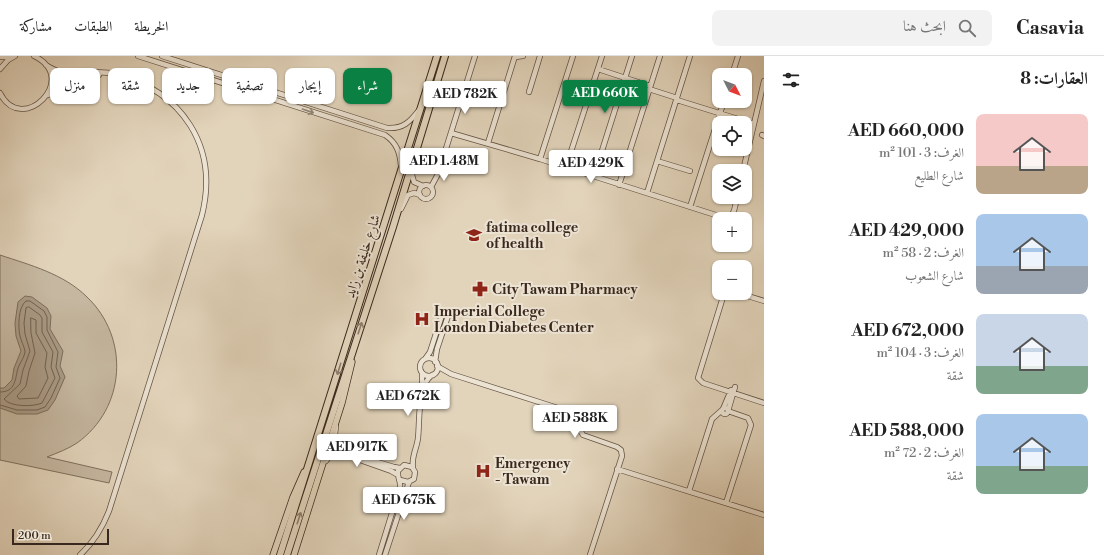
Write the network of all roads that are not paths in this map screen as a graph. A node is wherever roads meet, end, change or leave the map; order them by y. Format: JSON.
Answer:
{"nodes":[{"id":1,"x":14,"y":56,"type":"edge"},
{"id":2,"x":34,"y":56,"type":"edge"},
{"id":3,"x":138,"y":56,"type":"edge"},
{"id":4,"x":162,"y":56,"type":"edge"},
{"id":5,"x":437,"y":56,"type":"edge"},
{"id":6,"x":445,"y":56,"type":"edge"},
{"id":7,"x":475,"y":56,"type":"edge"},
{"id":8,"x":515,"y":56,"type":"edge"},
{"id":9,"x":523,"y":56,"type":"edge"},
{"id":10,"x":539,"y":56,"type":"edge"},
{"id":11,"x":573,"y":56,"type":"edge"},
{"id":12,"x":602,"y":56,"type":"edge"},
{"id":13,"x":632,"y":56,"type":"edge"},
{"id":14,"x":660,"y":56,"type":"edge"},
{"id":15,"x":690,"y":56,"type":"edge"},
{"id":16,"x":738,"y":56,"type":"edge"},
{"id":17,"x":0,"y":57,"type":"edge"},
{"id":18,"x":43,"y":61,"type":"edge"},
{"id":19,"x":179,"y":68,"type":"edge"},
{"id":20,"x":734,"y":68,"type":"edge"},
{"id":21,"x":0,"y":69,"type":"edge"},
{"id":22,"x":598,"y":69,"type":"junction"},
{"id":23,"x":108,"y":73,"type":"edge"},
{"id":24,"x":222,"y":74,"type":"edge"},
{"id":25,"x":108,"y":75,"type":"edge"},
{"id":26,"x":625,"y":78,"type":"junction"},
{"id":27,"x":214,"y":79,"type":"edge"},
{"id":28,"x":764,"y":81,"type":"edge"},
{"id":29,"x":650,"y":88,"type":"junction"},
{"id":30,"x":154,"y":89,"type":"edge"},
{"id":31,"x":277,"y":92,"type":"edge"},
{"id":32,"x":529,"y":92,"type":"dead end"},
{"id":33,"x":0,"y":93,"type":"edge"},
{"id":34,"x":47,"y":96,"type":"junction"},
{"id":35,"x":677,"y":99,"type":"junction"},
{"id":36,"x":421,"y":107,"type":"junction"},
{"id":37,"x":722,"y":108,"type":"edge"},
{"id":38,"x":720,"y":113,"type":"junction"},
{"id":39,"x":754,"y":124,"type":"junction"},
{"id":40,"x":451,"y":133,"type":"junction"},
{"id":41,"x":488,"y":143,"type":"junction"},
{"id":42,"x":540,"y":159,"type":"junction"},
{"id":43,"x":657,"y":161,"type":"junction"},
{"id":44,"x":745,"y":164,"type":"edge"},
{"id":45,"x":566,"y":167,"type":"junction"},
{"id":46,"x":411,"y":170,"type":"junction"},
{"id":47,"x":690,"y":171,"type":"dead end"},
{"id":48,"x":401,"y":172,"type":"junction"},
{"id":49,"x":594,"y":176,"type":"junction"},
{"id":50,"x":619,"y":185,"type":"junction"},
{"id":51,"x":427,"y":186,"type":"junction"},
{"id":52,"x":647,"y":194,"type":"junction"},
{"id":53,"x":420,"y":195,"type":"junction"},
{"id":54,"x":735,"y":204,"type":"edge"},
{"id":55,"x":690,"y":207,"type":"junction"},
{"id":56,"x":393,"y":227,"type":"junction"},
{"id":57,"x":752,"y":297,"type":"edge"},
{"id":58,"x":722,"y":300,"type":"edge"},
{"id":59,"x":764,"y":301,"type":"edge"},
{"id":60,"x":354,"y":350,"type":"junction"},
{"id":61,"x":425,"y":359,"type":"junction"},
{"id":62,"x":436,"y":364,"type":"junction"},
{"id":63,"x":422,"y":372,"type":"junction"},
{"id":64,"x":451,"y":374,"type":"junction"},
{"id":65,"x":433,"y":375,"type":"junction"},
{"id":66,"x":734,"y":387,"type":"dead end"},
{"id":67,"x":731,"y":392,"type":"junction"},
{"id":68,"x":764,"y":403,"type":"edge"},
{"id":69,"x":726,"y":412,"type":"junction"},
{"id":70,"x":336,"y":423,"type":"junction"},
{"id":71,"x":309,"y":463,"type":"junction"},
{"id":72,"x":322,"y":466,"type":"junction"},
{"id":73,"x":402,"y":466,"type":"junction"},
{"id":74,"x":414,"y":468,"type":"junction"},
{"id":75,"x":617,"y":469,"type":"junction"},
{"id":76,"x":399,"y":478,"type":"junction"},
{"id":77,"x":409,"y":482,"type":"junction"},
{"id":78,"x":689,"y":492,"type":"junction"},
{"id":79,"x":726,"y":503,"type":"junction"},
{"id":80,"x":764,"y":515,"type":"edge"},
{"id":81,"x":80,"y":555,"type":"edge"},
{"id":82,"x":273,"y":555,"type":"edge"},
{"id":83,"x":280,"y":555,"type":"edge"},
{"id":84,"x":287,"y":555,"type":"edge"},
{"id":85,"x":294,"y":555,"type":"edge"},
{"id":86,"x":380,"y":555,"type":"edge"},
{"id":87,"x":384,"y":555,"type":"edge"},
{"id":88,"x":590,"y":555,"type":"edge"}],
"edges":[{"from":1,"to":17,"type":"street"},
{"from":1,"to":21,"type":"street"},
{"from":2,"to":18,"type":"street"},
{"from":3,"to":19,"type":"street"},
{"from":4,"to":24,"type":"street"},
{"from":5,"to":36,"type":"highway","name":"شارع خليفة بن زايد"},
{"from":6,"to":46,"type":"highway","name":"شارع خليفة بن زايد"},
{"from":7,"to":40,"type":"street"},
{"from":8,"to":9,"type":"street"},
{"from":8,"to":41,"type":"street"},
{"from":10,"to":32,"type":"street"},
{"from":11,"to":42,"type":"street"},
{"from":12,"to":22,"type":"street"},
{"from":13,"to":26,"type":"street"},
{"from":14,"to":29,"type":"street"},
{"from":15,"to":35,"type":"street"},
{"from":16,"to":20,"type":"street"},
{"from":18,"to":23,"type":"street"},
{"from":18,"to":34,"type":"street"},
{"from":22,"to":26,"type":"street"},
{"from":22,"to":45,"type":"street"},
{"from":25,"to":34,"type":"street"},
{"from":26,"to":29,"type":"street"},
{"from":26,"to":49,"type":"street"},
{"from":27,"to":48,"type":"street","one_way":true},
{"from":28,"to":39,"type":"street"},
{"from":29,"to":35,"type":"street"},
{"from":29,"to":50,"type":"street"},
{"from":30,"to":81,"type":"street"},
{"from":31,"to":36,"type":"street"},
{"from":33,"to":34,"type":"street"},
{"from":35,"to":38,"type":"street"},
{"from":35,"to":43,"type":"street"},
{"from":36,"to":48,"type":"highway","name":"شارع خليفة بن زايد"},
{"from":37,"to":38,"type":"street"},
{"from":38,"to":39,"type":"street"},
{"from":38,"to":55,"type":"street"},
{"from":39,"to":44,"type":"street"},
{"from":40,"to":41,"type":"street"},
{"from":40,"to":51,"type":"street"},
{"from":41,"to":42,"type":"street"},
{"from":42,"to":45,"type":"street"},
{"from":43,"to":47,"type":"street"},
{"from":43,"to":52,"type":"street"},
{"from":45,"to":49,"type":"street"},
{"from":46,"to":51,"type":"street"},
{"from":46,"to":56,"type":"highway","name":"شارع خليفة بن زايد"},
{"from":48,"to":71,"type":"highway","name":"شارع خليفة بن زايد","one_way":true},
{"from":49,"to":50,"type":"street"},
{"from":50,"to":52,"type":"street"},
{"from":51,"to":53,"type":"street"},
{"from":51,"to":53,"type":"street"},
{"from":52,"to":55,"type":"street"},
{"from":53,"to":56,"type":"street"},
{"from":54,"to":55,"type":"street"},
{"from":60,"to":56,"type":"highway","name":"شارع خليفة بن زايد","one_way":true},
{"from":57,"to":59,"type":"street"},
{"from":58,"to":67,"type":"street"},
{"from":60,"to":70,"type":"main road","name":"شارع خليفة بن زايد"},
{"from":84,"to":60,"type":"highway","name":"شارع خليفة بن زايد","one_way":true},
{"from":61,"to":62,"type":"street"},
{"from":61,"to":62,"type":"street"},
{"from":61,"to":63,"type":"street"},
{"from":62,"to":64,"type":"street"},
{"from":62,"to":65,"type":"street"},
{"from":63,"to":65,"type":"street"},
{"from":63,"to":73,"type":"street"},
{"from":64,"to":65,"type":"street"},
{"from":64,"to":75,"type":"street"},
{"from":65,"to":74,"type":"street"},
{"from":66,"to":67,"type":"street"},
{"from":67,"to":68,"type":"street"},
{"from":67,"to":69,"type":"street"},
{"from":69,"to":78,"type":"street"},
{"from":69,"to":79,"type":"street"},
{"from":70,"to":72,"type":"main road","name":"شارع خليفة بن زايد"},
{"from":70,"to":73,"type":"street"},
{"from":71,"to":82,"type":"main road","name":"شارع خليفة بن زايد"},
{"from":71,"to":83,"type":"highway","name":"شارع خليفة بن زايد"},
{"from":72,"to":76,"type":"street"},
{"from":72,"to":85,"type":"main road","name":"شارع خليفة بن زايد"},
{"from":73,"to":74,"type":"street"},
{"from":73,"to":76,"type":"street"},
{"from":74,"to":77,"type":"street"},
{"from":75,"to":78,"type":"street"},
{"from":75,"to":88,"type":"street"},
{"from":76,"to":77,"type":"street"},
{"from":76,"to":86,"type":"street"},
{"from":77,"to":87,"type":"street"},
{"from":78,"to":79,"type":"street"},
{"from":79,"to":80,"type":"street"}]}
